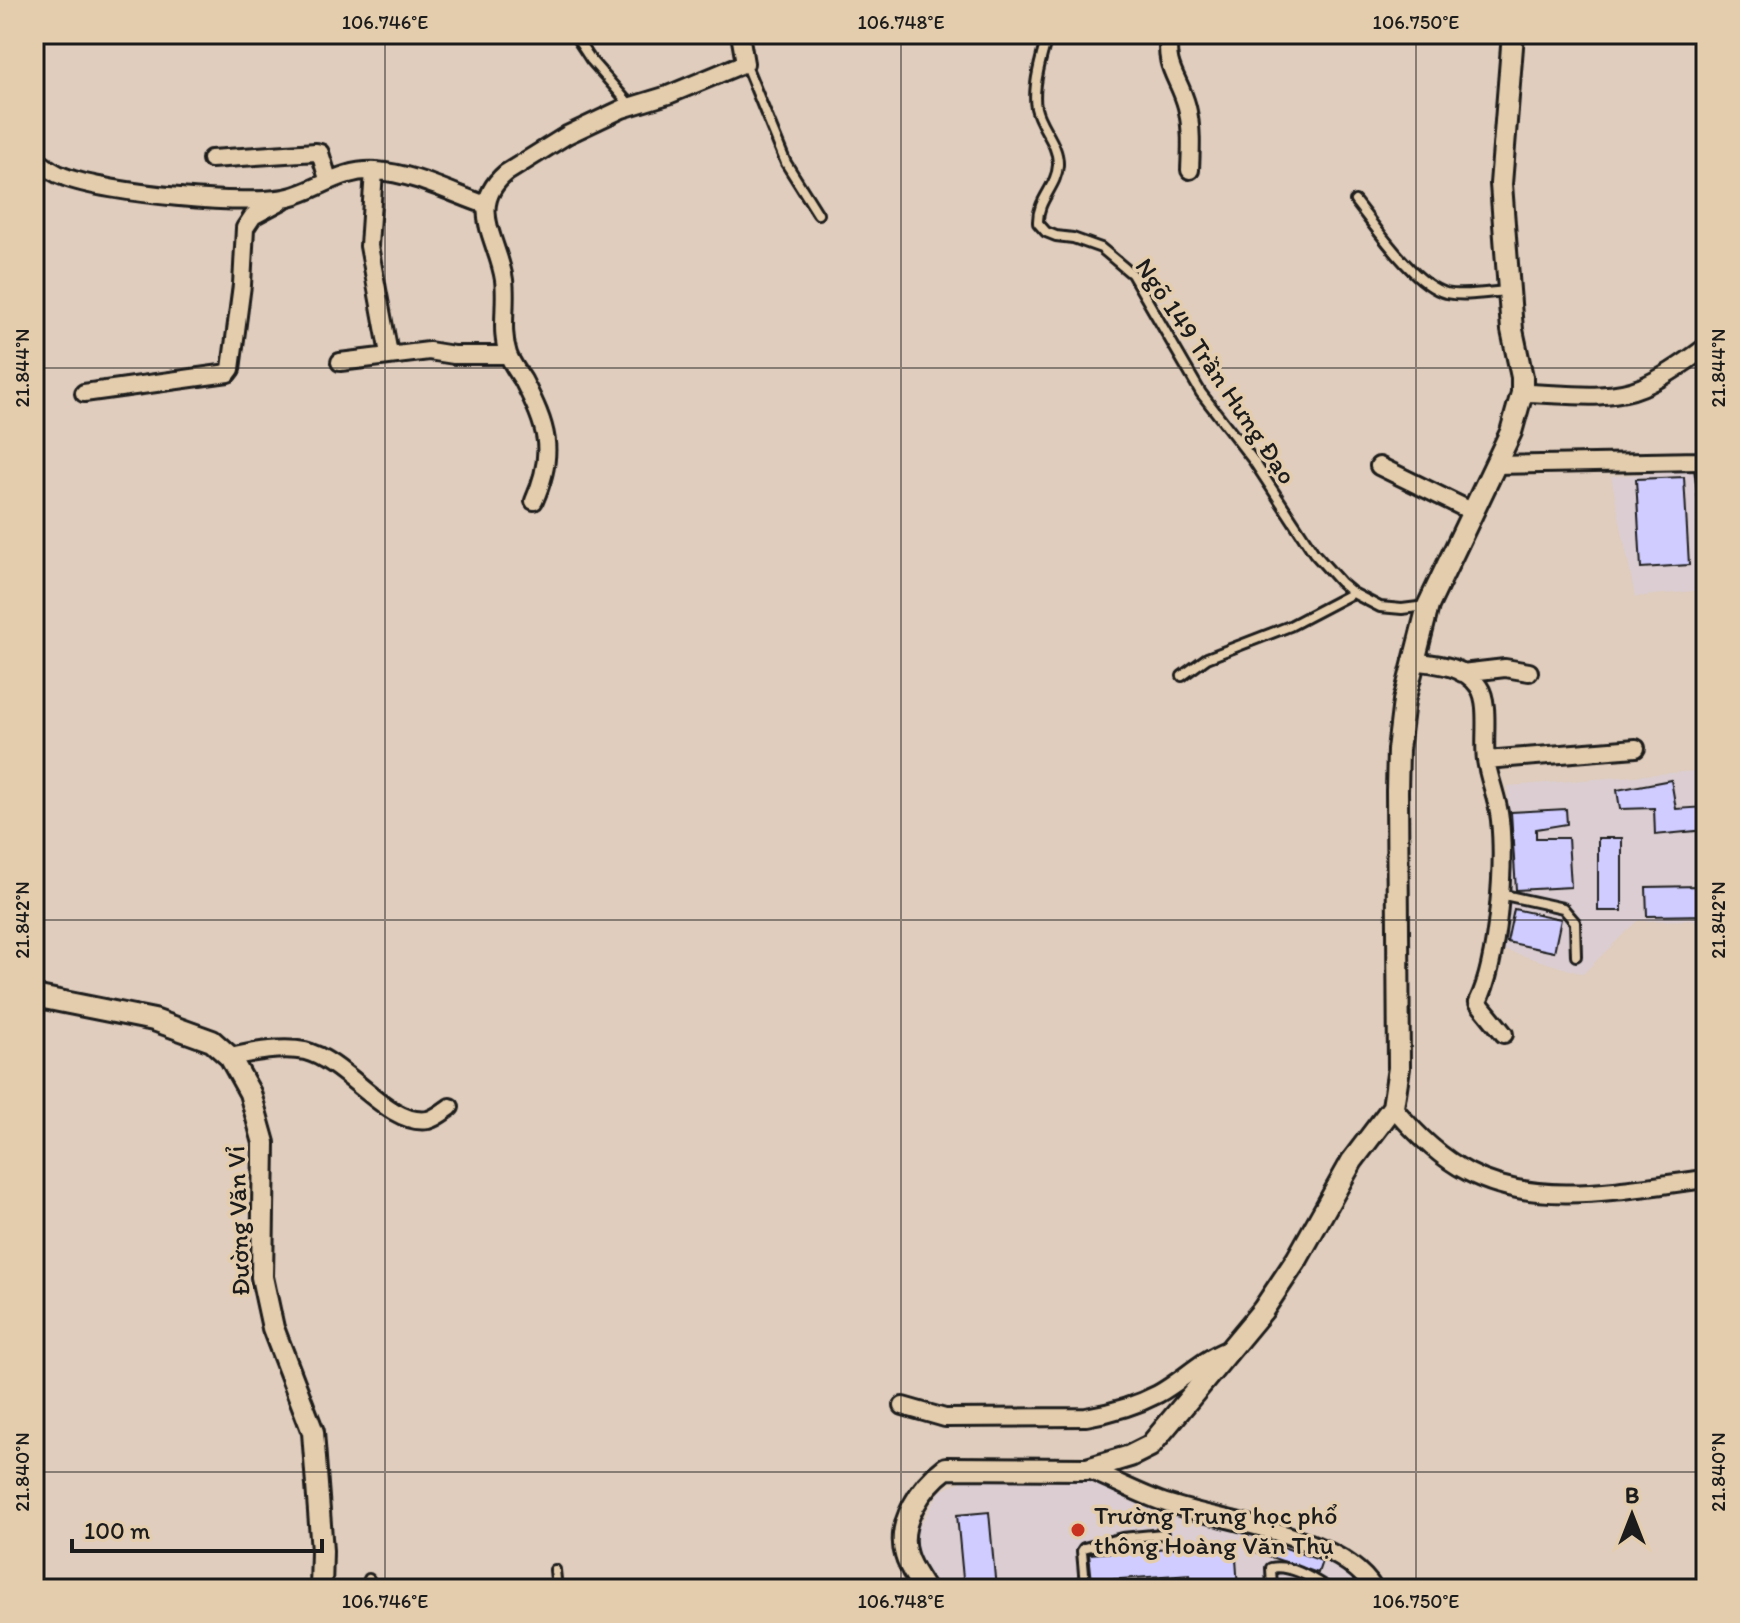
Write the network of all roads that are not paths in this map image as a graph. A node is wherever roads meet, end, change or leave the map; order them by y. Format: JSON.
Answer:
{"nodes":[{"id":1,"x":574,"y":34,"type":"edge"},
{"id":2,"x":740,"y":34,"type":"edge"},
{"id":3,"x":1048,"y":34,"type":"edge"},
{"id":4,"x":1169,"y":34,"type":"edge"},
{"id":5,"x":1513,"y":34,"type":"edge"},
{"id":6,"x":745,"y":63,"type":"junction"},
{"id":7,"x":631,"y":106,"type":"junction"},
{"id":8,"x":34,"y":158,"type":"edge"},
{"id":9,"x":211,"y":159,"type":"dead end"},
{"id":10,"x":1190,"y":170,"type":"dead end"},
{"id":11,"x":374,"y":171,"type":"junction"},
{"id":12,"x":328,"y":179,"type":"junction"},
{"id":13,"x":288,"y":197,"type":"junction"},
{"id":14,"x":1355,"y":201,"type":"dead end"},
{"id":15,"x":486,"y":205,"type":"junction"},
{"id":16,"x":818,"y":214,"type":"dead end"},
{"id":17,"x":1509,"y":291,"type":"junction"},
{"id":18,"x":1706,"y":347,"type":"edge"},
{"id":19,"x":389,"y":354,"type":"junction"},
{"id":20,"x":508,"y":355,"type":"junction"},
{"id":21,"x":340,"y":362,"type":"dead end"},
{"id":22,"x":84,"y":393,"type":"dead end"},
{"id":23,"x":1522,"y":393,"type":"junction"},
{"id":24,"x":1702,"y":459,"type":"edge"},
{"id":25,"x":1494,"y":465,"type":"junction"},
{"id":26,"x":1379,"y":466,"type":"dead end"},
{"id":27,"x":534,"y":501,"type":"dead end"},
{"id":28,"x":1473,"y":512,"type":"junction"},
{"id":29,"x":1706,"y":513,"type":"edge"},
{"id":30,"x":1353,"y":593,"type":"junction"},
{"id":31,"x":1428,"y":606,"type":"junction"},
{"id":32,"x":1412,"y":661,"type":"junction"},
{"id":33,"x":1529,"y":672,"type":"dead end"},
{"id":34,"x":1462,"y":673,"type":"junction"},
{"id":35,"x":1182,"y":676,"type":"dead end"},
{"id":36,"x":1636,"y":748,"type":"dead end"},
{"id":37,"x":1486,"y":760,"type":"junction"},
{"id":38,"x":1500,"y":894,"type":"junction"},
{"id":39,"x":1576,"y":956,"type":"dead end"},
{"id":40,"x":34,"y":996,"type":"edge"},
{"id":41,"x":1504,"y":1034,"type":"dead end"},
{"id":42,"x":230,"y":1057,"type":"junction"},
{"id":43,"x":450,"y":1107,"type":"dead end"},
{"id":44,"x":1393,"y":1107,"type":"junction"},
{"id":45,"x":1706,"y":1179,"type":"edge"},
{"id":46,"x":1232,"y":1348,"type":"junction"},
{"id":47,"x":903,"y":1406,"type":"dead end"},
{"id":48,"x":1087,"y":1469,"type":"junction"},
{"id":49,"x":1163,"y":1534,"type":"dead end"},
{"id":50,"x":555,"y":1570,"type":"dead end"},
{"id":51,"x":369,"y":1579,"type":"dead end"},
{"id":52,"x":321,"y":1589,"type":"edge"},
{"id":53,"x":365,"y":1589,"type":"edge"},
{"id":54,"x":557,"y":1589,"type":"edge"},
{"id":55,"x":924,"y":1589,"type":"edge"},
{"id":56,"x":1082,"y":1589,"type":"edge"},
{"id":57,"x":1272,"y":1589,"type":"edge"},
{"id":58,"x":1329,"y":1589,"type":"edge"},
{"id":59,"x":1374,"y":1589,"type":"edge"}],
"edges":[{"from":1,"to":7,"type":"lane"},
{"from":2,"to":6,"type":"street"},
{"from":3,"to":30,"type":"lane","name":"Ngõ 149 Trần Hưng Đạo"},
{"from":4,"to":10,"type":"street"},
{"from":5,"to":17,"type":"street"},
{"from":6,"to":7,"type":"street"},
{"from":6,"to":16,"type":"lane"},
{"from":7,"to":15,"type":"street"},
{"from":8,"to":13,"type":"street"},
{"from":9,"to":12,"type":"street"},
{"from":11,"to":12,"type":"street"},
{"from":11,"to":15,"type":"street"},
{"from":11,"to":19,"type":"street"},
{"from":12,"to":13,"type":"street"},
{"from":13,"to":22,"type":"street"},
{"from":14,"to":17,"type":"lane"},
{"from":15,"to":20,"type":"street"},
{"from":17,"to":23,"type":"street"},
{"from":18,"to":23,"type":"street"},
{"from":19,"to":20,"type":"street"},
{"from":19,"to":21,"type":"street"},
{"from":20,"to":27,"type":"street"},
{"from":23,"to":25,"type":"street"},
{"from":24,"to":25,"type":"street"},
{"from":24,"to":29,"type":"lane"},
{"from":25,"to":28,"type":"street"},
{"from":26,"to":28,"type":"street"},
{"from":28,"to":31,"type":"street"},
{"from":30,"to":31,"type":"lane","name":"Ngõ 149 Trần Hưng Đạo"},
{"from":30,"to":35,"type":"lane"},
{"from":31,"to":32,"type":"street"},
{"from":32,"to":34,"type":"street"},
{"from":32,"to":44,"type":"street"},
{"from":33,"to":34,"type":"street"},
{"from":34,"to":37,"type":"street"},
{"from":36,"to":37,"type":"street"},
{"from":37,"to":38,"type":"street"},
{"from":38,"to":39,"type":"lane"},
{"from":38,"to":41,"type":"street"},
{"from":40,"to":42,"type":"street","name":"Đường Văn Vỉ"},
{"from":42,"to":43,"type":"street"},
{"from":42,"to":52,"type":"street","name":"Đường Văn Vỉ"},
{"from":44,"to":45,"type":"street"},
{"from":44,"to":46,"type":"street"},
{"from":46,"to":47,"type":"street"},
{"from":46,"to":48,"type":"street"},
{"from":48,"to":55,"type":"street"},
{"from":48,"to":59,"type":"street"},
{"from":49,"to":56,"type":"lane"},
{"from":50,"to":54,"type":"lane"},
{"from":51,"to":53,"type":"lane"},
{"from":57,"to":58,"type":"lane"}]}
